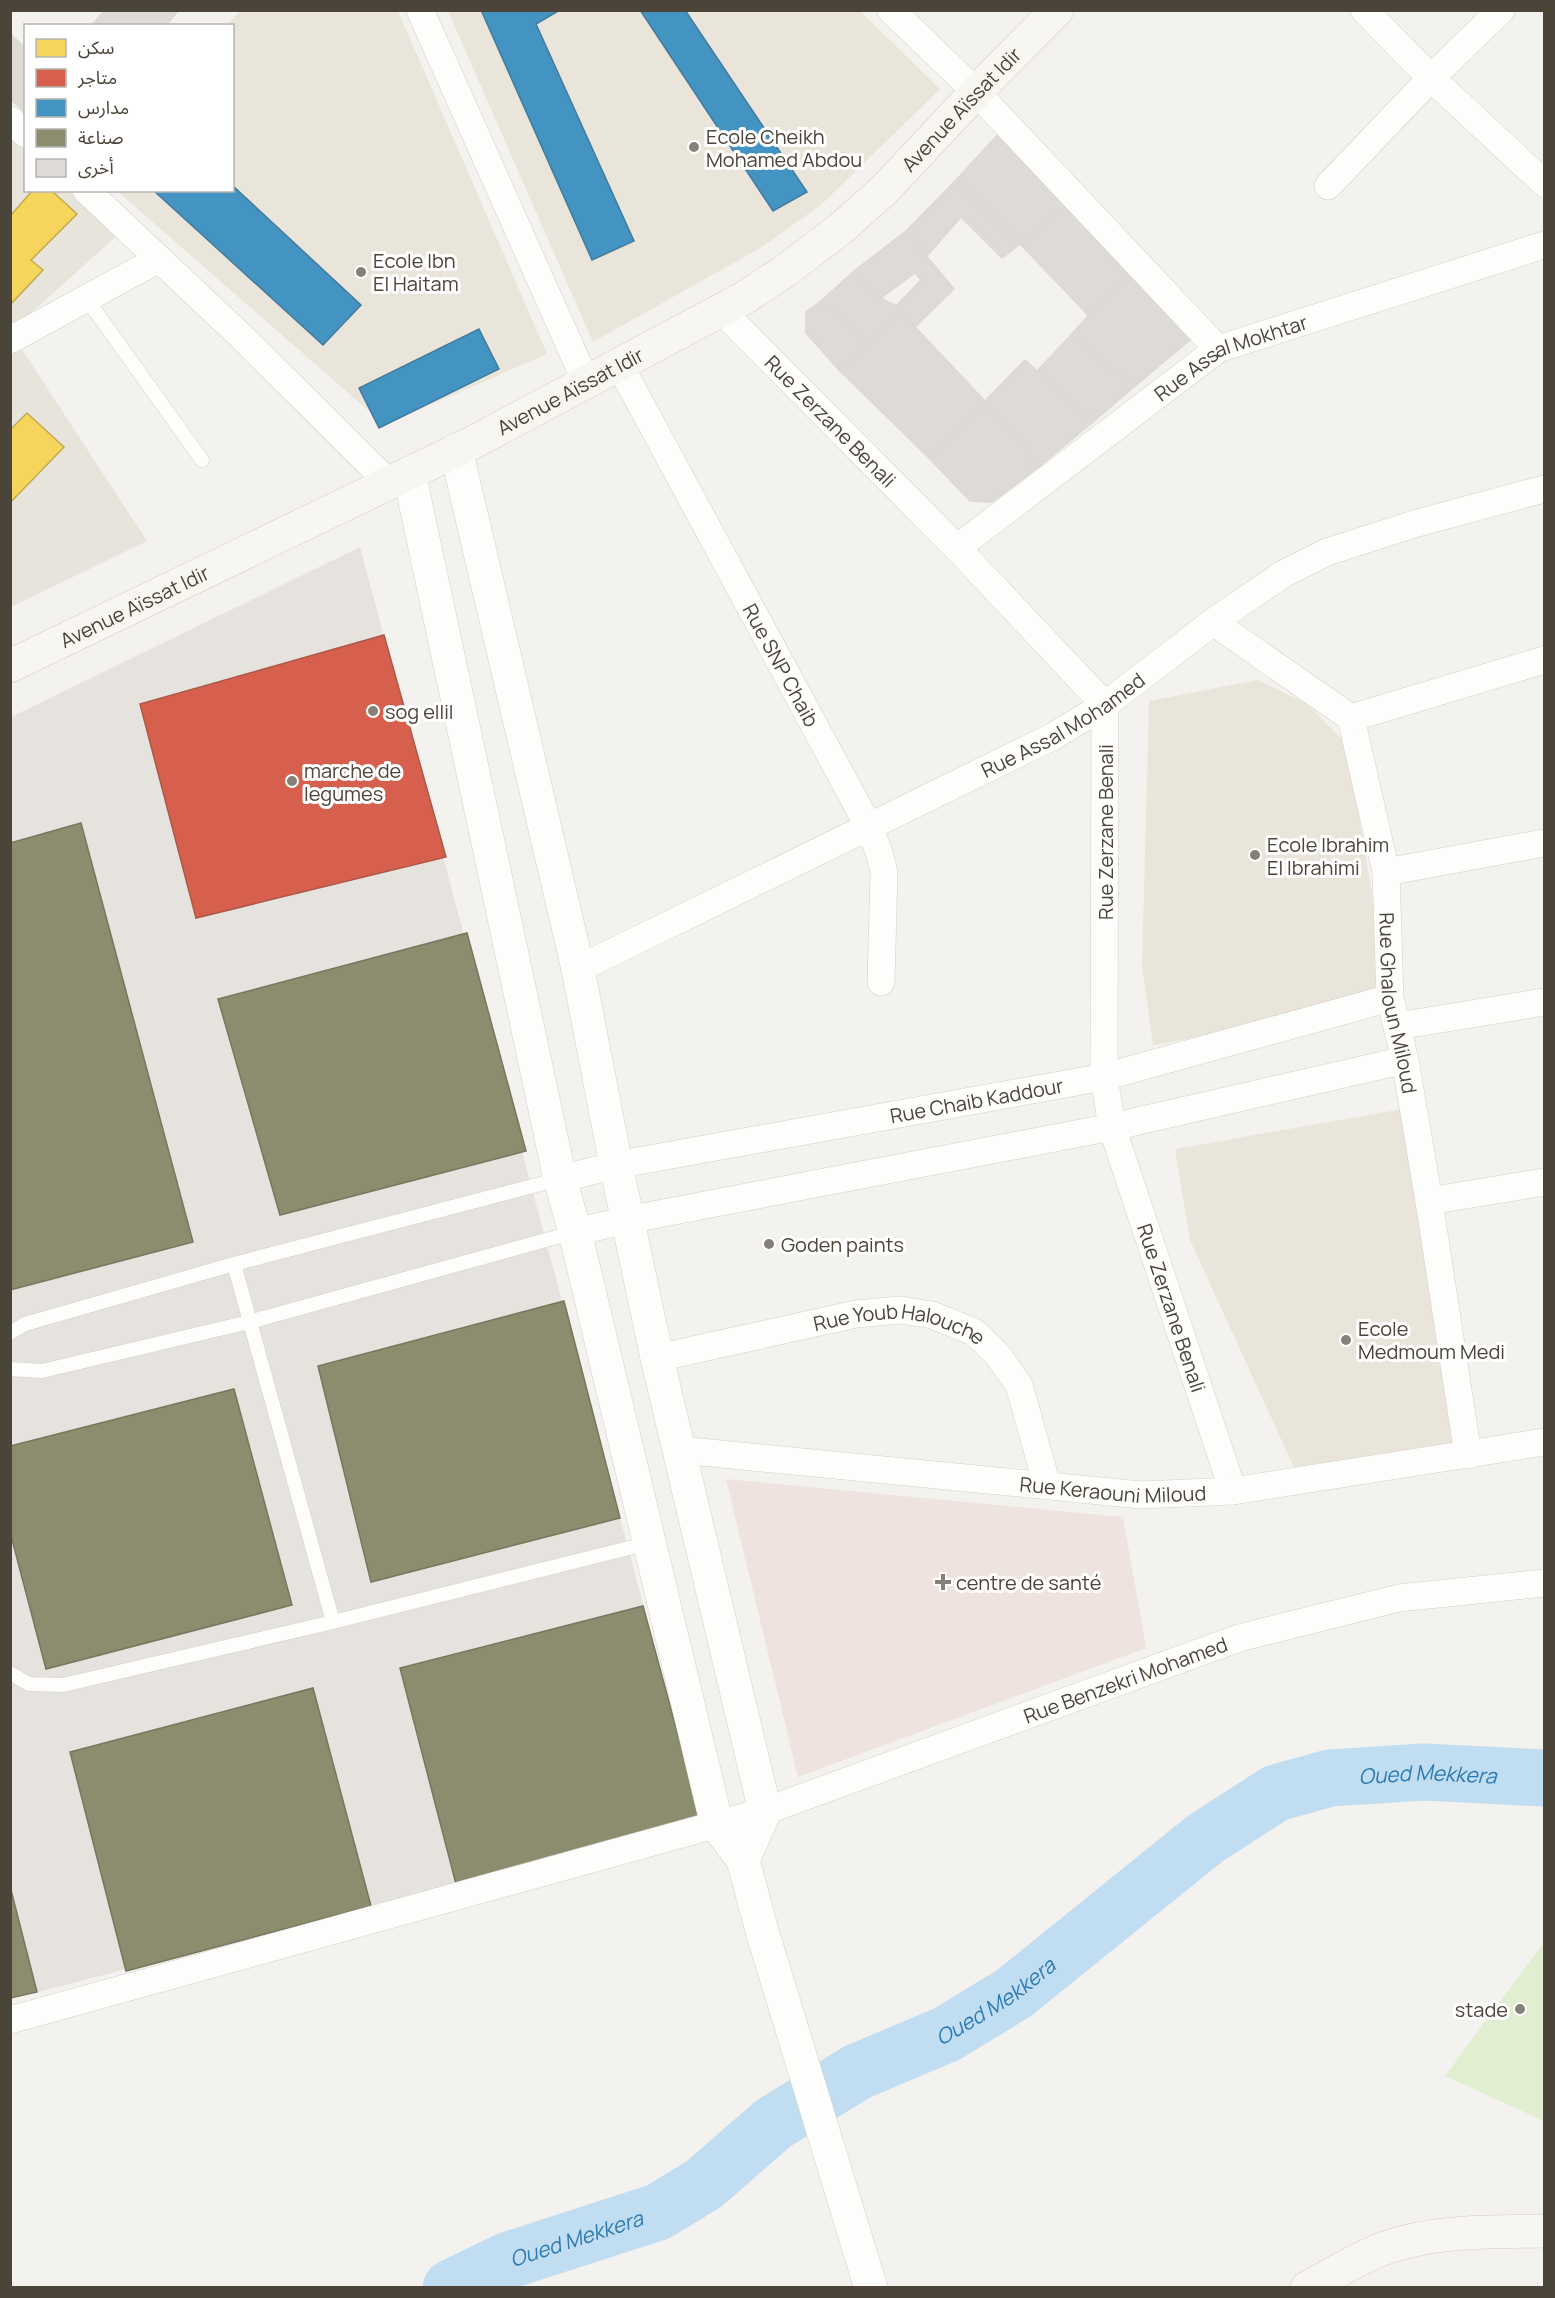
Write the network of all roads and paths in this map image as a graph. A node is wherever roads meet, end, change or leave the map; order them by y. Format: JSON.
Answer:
{"nodes":[{"id":1,"x":420,"y":10,"type":"edge"},
{"id":2,"x":891,"y":10,"type":"edge"},
{"id":3,"x":1057,"y":10,"type":"edge"},
{"id":4,"x":1364,"y":10,"type":"edge"},
{"id":5,"x":1501,"y":10,"type":"edge"},
{"id":6,"x":1431,"y":78,"type":"junction"},
{"id":7,"x":976,"y":92,"type":"junction"},
{"id":8,"x":10,"y":120,"type":"edge"},
{"id":9,"x":24,"y":132,"type":"edge"},
{"id":10,"x":1545,"y":183,"type":"edge"},
{"id":11,"x":1328,"y":186,"type":"dead end"},
{"id":12,"x":88,"y":192,"type":"edge"},
{"id":13,"x":1545,"y":245,"type":"edge"},
{"id":14,"x":159,"y":259,"type":"junction"},
{"id":15,"x":86,"y":298,"type":"junction"},
{"id":16,"x":721,"y":310,"type":"junction"},
{"id":17,"x":10,"y":340,"type":"edge"},
{"id":18,"x":1218,"y":348,"type":"junction"},
{"id":19,"x":619,"y":364,"type":"junction"},
{"id":20,"x":586,"y":382,"type":"junction"},
{"id":21,"x":456,"y":450,"type":"junction"},
{"id":22,"x":202,"y":460,"type":"dead end"},
{"id":23,"x":399,"y":478,"type":"junction"},
{"id":24,"x":1545,"y":489,"type":"edge"},
{"id":25,"x":957,"y":548,"type":"junction"},
{"id":26,"x":1213,"y":622,"type":"junction"},
{"id":27,"x":1545,"y":660,"type":"edge"},
{"id":28,"x":10,"y":666,"type":"edge"},
{"id":29,"x":1105,"y":705,"type":"junction"},
{"id":30,"x":1351,"y":718,"type":"junction"},
{"id":31,"x":869,"y":827,"type":"junction"},
{"id":32,"x":1545,"y":843,"type":"edge"},
{"id":33,"x":1386,"y":872,"type":"junction"},
{"id":34,"x":578,"y":969,"type":"junction"},
{"id":35,"x":881,"y":982,"type":"dead end"},
{"id":36,"x":1390,"y":998,"type":"junction"},
{"id":37,"x":1545,"y":1002,"type":"edge"},
{"id":38,"x":1398,"y":1026,"type":"junction"},
{"id":39,"x":1405,"y":1060,"type":"junction"},
{"id":40,"x":1104,"y":1077,"type":"junction"},
{"id":41,"x":1112,"y":1127,"type":"junction"},
{"id":42,"x":616,"y":1165,"type":"junction"},
{"id":43,"x":560,"y":1179,"type":"junction"},
{"id":44,"x":1545,"y":1182,"type":"edge"},
{"id":45,"x":1429,"y":1201,"type":"junction"},
{"id":46,"x":627,"y":1220,"type":"junction"},
{"id":47,"x":575,"y":1232,"type":"junction"},
{"id":48,"x":234,"y":1264,"type":"junction"},
{"id":49,"x":249,"y":1322,"type":"junction"},
{"id":50,"x":10,"y":1333,"type":"edge"},
{"id":51,"x":657,"y":1358,"type":"junction"},
{"id":52,"x":10,"y":1369,"type":"edge"},
{"id":53,"x":1545,"y":1442,"type":"edge"},
{"id":54,"x":680,"y":1450,"type":"junction"},
{"id":55,"x":1468,"y":1455,"type":"junction"},
{"id":56,"x":1047,"y":1485,"type":"junction"},
{"id":57,"x":1233,"y":1491,"type":"junction"},
{"id":58,"x":649,"y":1544,"type":"junction"},
{"id":59,"x":1545,"y":1583,"type":"edge"},
{"id":60,"x":333,"y":1622,"type":"junction"},
{"id":61,"x":10,"y":1673,"type":"edge"},
{"id":62,"x":765,"y":1811,"type":"junction"},
{"id":63,"x":717,"y":1825,"type":"junction"},
{"id":64,"x":743,"y":1860,"type":"junction"},
{"id":65,"x":10,"y":2020,"type":"edge"},
{"id":66,"x":1545,"y":2231,"type":"edge"},
{"id":67,"x":871,"y":2287,"type":"edge"},
{"id":68,"x":1308,"y":2288,"type":"edge"}],
"edges":[{"from":1,"to":20,"type":"street"},
{"from":2,"to":7,"type":"street"},
{"from":3,"to":7,"type":"main road","name":"Avenue Aïssat Idir"},
{"from":4,"to":6,"type":"street"},
{"from":5,"to":6,"type":"street"},
{"from":6,"to":10,"type":"street"},
{"from":6,"to":11,"type":"street"},
{"from":7,"to":16,"type":"main road","name":"Avenue Aïssat Idir"},
{"from":7,"to":18,"type":"street"},
{"from":8,"to":9,"type":"street"},
{"from":12,"to":14,"type":"street"},
{"from":13,"to":18,"type":"street","name":"Rue Assal Mokhtar"},
{"from":14,"to":15,"type":"street"},
{"from":14,"to":23,"type":"street"},
{"from":15,"to":17,"type":"street"},
{"from":15,"to":22,"type":"lane"},
{"from":16,"to":19,"type":"main road","name":"Avenue Aïssat Idir"},
{"from":16,"to":25,"type":"street","name":"Rue Zerzane Benali"},
{"from":18,"to":25,"type":"street","name":"Rue Assal Mokhtar"},
{"from":19,"to":20,"type":"main road","name":"Avenue Aïssat Idir"},
{"from":19,"to":31,"type":"street","name":"Rue SNP Chaib"},
{"from":20,"to":21,"type":"main road","name":"Avenue Aïssat Idir"},
{"from":21,"to":23,"type":"main road","name":"Avenue Aïssat Idir"},
{"from":21,"to":34,"type":"street"},
{"from":23,"to":28,"type":"main road","name":"Avenue Aïssat Idir"},
{"from":23,"to":43,"type":"street"},
{"from":24,"to":26,"type":"street","name":"Rue Assal Mohamed"},
{"from":25,"to":29,"type":"street","name":"Rue Zerzane Benali"},
{"from":26,"to":29,"type":"street","name":"Rue Assal Mohamed"},
{"from":26,"to":30,"type":"street"},
{"from":27,"to":30,"type":"street"},
{"from":29,"to":31,"type":"street","name":"Rue Assal Mohamed"},
{"from":29,"to":40,"type":"street","name":"Rue Zerzane Benali"},
{"from":30,"to":33,"type":"street","name":"Rue Ghaloun Miloud"},
{"from":31,"to":34,"type":"street","name":"Rue Assal Mohamed"},
{"from":31,"to":35,"type":"street","name":"Rue SNP Chaib"},
{"from":32,"to":33,"type":"street"},
{"from":33,"to":36,"type":"street","name":"Rue Ghaloun Miloud"},
{"from":34,"to":42,"type":"street"},
{"from":36,"to":38,"type":"street","name":"Rue Ghaloun Miloud"},
{"from":36,"to":40,"type":"street","name":"Rue Chaib Kaddour"},
{"from":37,"to":38,"type":"street"},
{"from":38,"to":39,"type":"street","name":"Rue Ghaloun Miloud"},
{"from":39,"to":41,"type":"street"},
{"from":39,"to":45,"type":"street","name":"Rue Ghaloun Miloud"},
{"from":40,"to":41,"type":"street","name":"Rue Zerzane Benali"},
{"from":40,"to":42,"type":"street","name":"Rue Chaib Kaddour"},
{"from":41,"to":46,"type":"street"},
{"from":41,"to":57,"type":"street","name":"Rue Zerzane Benali"},
{"from":42,"to":43,"type":"street","name":"Rue Chaib Kaddour"},
{"from":42,"to":46,"type":"street"},
{"from":43,"to":47,"type":"street"},
{"from":43,"to":48,"type":"lane"},
{"from":44,"to":45,"type":"street"},
{"from":45,"to":55,"type":"street","name":"Rue Ghaloun Miloud"},
{"from":46,"to":47,"type":"street"},
{"from":46,"to":51,"type":"street"},
{"from":47,"to":49,"type":"lane"},
{"from":47,"to":58,"type":"street"},
{"from":48,"to":49,"type":"lane"},
{"from":48,"to":50,"type":"lane"},
{"from":49,"to":52,"type":"lane"},
{"from":49,"to":60,"type":"lane"},
{"from":51,"to":54,"type":"street"},
{"from":51,"to":56,"type":"street","name":"Rue Youb Halouche"},
{"from":53,"to":55,"type":"street","name":"Rue Keraouni Miloud"},
{"from":54,"to":56,"type":"street","name":"Rue Keraouni Miloud"},
{"from":54,"to":62,"type":"street"},
{"from":55,"to":57,"type":"street","name":"Rue Keraouni Miloud"},
{"from":56,"to":57,"type":"street","name":"Rue Keraouni Miloud"},
{"from":58,"to":60,"type":"lane"},
{"from":58,"to":63,"type":"street"},
{"from":59,"to":62,"type":"street","name":"Rue Benzekri Mohamed"},
{"from":60,"to":61,"type":"lane"},
{"from":62,"to":63,"type":"street","name":"Rue Benzekri Mohamed"},
{"from":62,"to":64,"type":"street"},
{"from":63,"to":64,"type":"street"},
{"from":63,"to":65,"type":"street","name":"Rue Benzekri Mohamed"},
{"from":64,"to":67,"type":"street"},
{"from":66,"to":68,"type":"main road"}]}
